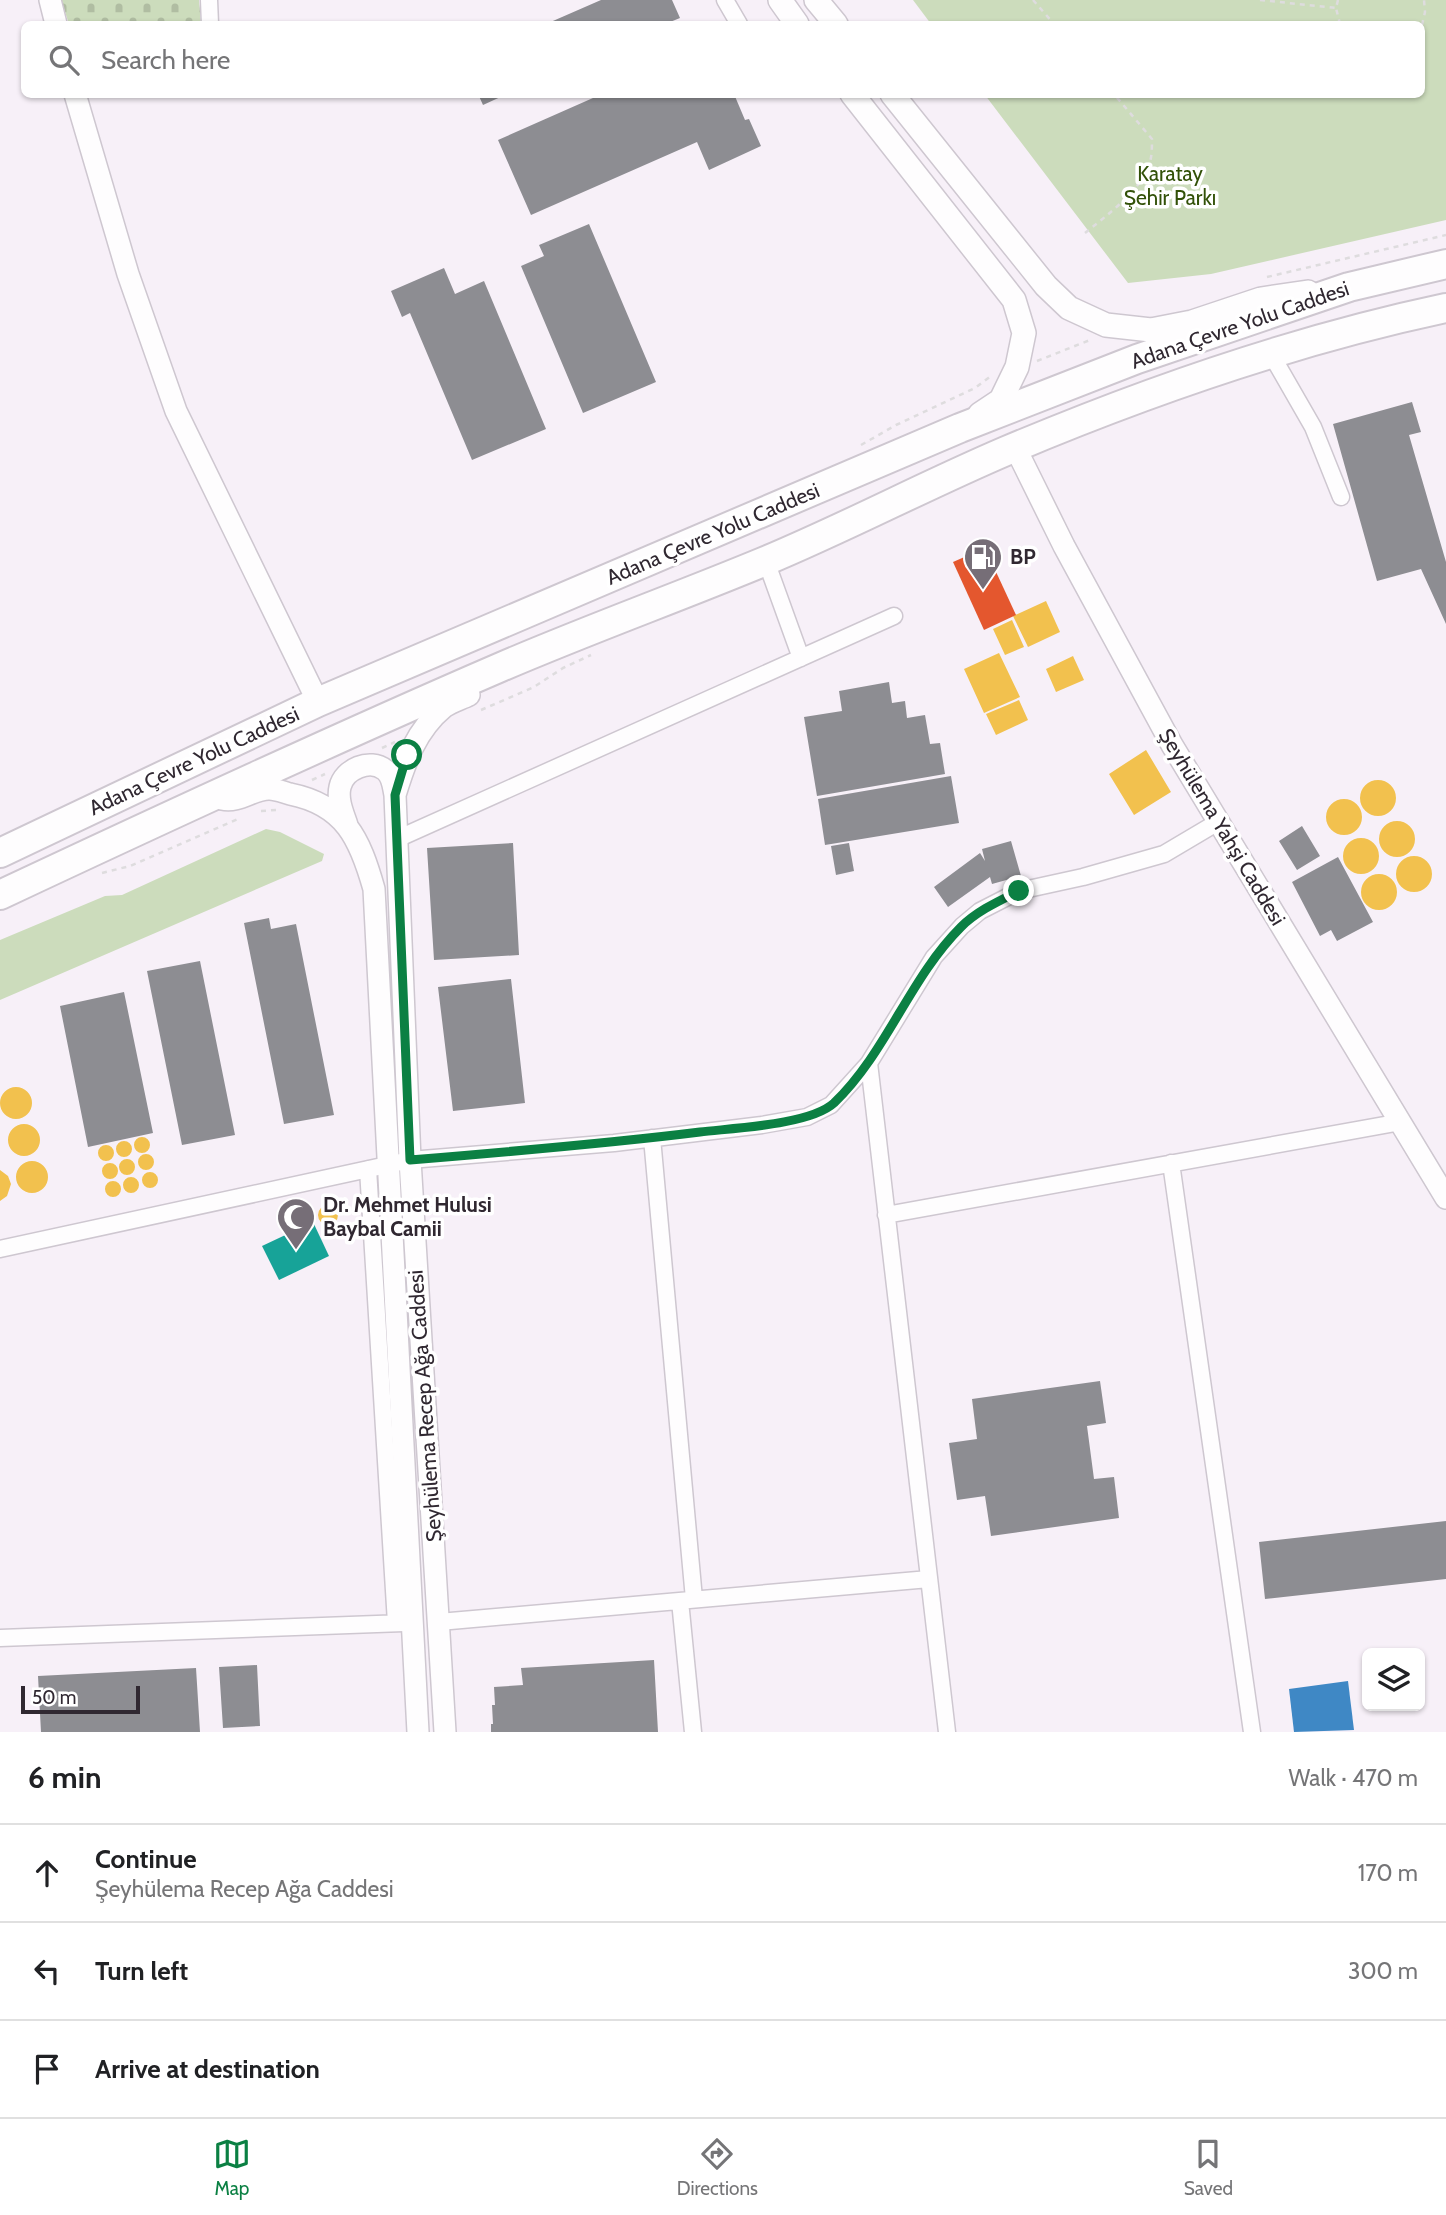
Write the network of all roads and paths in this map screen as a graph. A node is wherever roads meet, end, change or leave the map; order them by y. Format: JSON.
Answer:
{"nodes":[{"id":1,"x":50,"y":0,"type":"edge"},
{"id":2,"x":209,"y":0,"type":"edge"},
{"id":3,"x":725,"y":0,"type":"edge"},
{"id":4,"x":780,"y":0,"type":"edge"},
{"id":5,"x":816,"y":0,"type":"edge"},
{"id":6,"x":1033,"y":0,"type":"edge"},
{"id":7,"x":1260,"y":0,"type":"edge"},
{"id":8,"x":1338,"y":0,"type":"edge"},
{"id":9,"x":1424,"y":0,"type":"edge"},
{"id":10,"x":1336,"y":9,"type":"junction"},
{"id":11,"x":55,"y":21,"type":"edge"},
{"id":12,"x":210,"y":21,"type":"edge"},
{"id":13,"x":737,"y":21,"type":"edge"},
{"id":14,"x":795,"y":21,"type":"edge"},
{"id":15,"x":834,"y":21,"type":"edge"},
{"id":16,"x":1051,"y":21,"type":"edge"},
{"id":17,"x":1339,"y":21,"type":"edge"},
{"id":18,"x":1423,"y":21,"type":"edge"},
{"id":19,"x":82,"y":98,"type":"edge"},
{"id":20,"x":855,"y":98,"type":"edge"},
{"id":21,"x":895,"y":98,"type":"edge"},
{"id":22,"x":1117,"y":98,"type":"edge"},
{"id":23,"x":1085,"y":233,"type":"dead end"},
{"id":24,"x":1446,"y":264,"type":"edge"},
{"id":25,"x":1349,"y":287,"type":"junction"},
{"id":26,"x":1446,"y":308,"type":"edge"},
{"id":27,"x":1271,"y":354,"type":"junction"},
{"id":28,"x":960,"y":428,"type":"junction"},
{"id":29,"x":1015,"y":447,"type":"junction"},
{"id":30,"x":1341,"y":497,"type":"dead end"},
{"id":31,"x":766,"y":561,"type":"junction"},
{"id":32,"x":894,"y":616,"type":"dead end"},
{"id":33,"x":801,"y":658,"type":"junction"},
{"id":34,"x":504,"y":666,"type":"junction"},
{"id":35,"x":318,"y":702,"type":"junction"},
{"id":36,"x":395,"y":795,"type":"junction"},
{"id":37,"x":210,"y":796,"type":"junction"},
{"id":38,"x":1218,"y":822,"type":"junction"},
{"id":39,"x":348,"y":826,"type":"junction"},
{"id":40,"x":397,"y":839,"type":"junction"},
{"id":41,"x":0,"y":853,"type":"edge"},
{"id":42,"x":0,"y":895,"type":"edge"},
{"id":43,"x":869,"y":1063,"type":"junction"},
{"id":44,"x":1401,"y":1122,"type":"junction"},
{"id":45,"x":652,"y":1138,"type":"junction"},
{"id":46,"x":1171,"y":1163,"type":"junction"},
{"id":47,"x":389,"y":1164,"type":"junction"},
{"id":48,"x":1446,"y":1198,"type":"edge"},
{"id":49,"x":886,"y":1215,"type":"junction"},
{"id":50,"x":0,"y":1249,"type":"edge"},
{"id":51,"x":929,"y":1579,"type":"junction"},
{"id":52,"x":687,"y":1600,"type":"junction"},
{"id":53,"x":439,"y":1622,"type":"junction"},
{"id":54,"x":405,"y":1623,"type":"junction"},
{"id":55,"x":0,"y":1639,"type":"edge"},
{"id":56,"x":948,"y":1729,"type":"edge"},
{"id":57,"x":418,"y":1732,"type":"edge"},
{"id":58,"x":445,"y":1732,"type":"edge"},
{"id":59,"x":693,"y":1732,"type":"edge"},
{"id":60,"x":1252,"y":1732,"type":"edge"}],
"edges":[{"from":1,"to":11,"type":"street"},
{"from":2,"to":12,"type":"street"},
{"from":3,"to":13,"type":"street"},
{"from":4,"to":14,"type":"main road"},
{"from":5,"to":15,"type":"main road"},
{"from":6,"to":16,"type":"path"},
{"from":7,"to":10,"type":"path"},
{"from":8,"to":10,"type":"path"},
{"from":9,"to":18,"type":"path"},
{"from":10,"to":17,"type":"path"},
{"from":19,"to":35,"type":"street"},
{"from":20,"to":28,"type":"main road"},
{"from":21,"to":25,"type":"main road"},
{"from":22,"to":23,"type":"path"},
{"from":24,"to":25,"type":"highway","name":"Adana Çevre Yolu Caddesi"},
{"from":25,"to":28,"type":"highway","name":"Adana Çevre Yolu Caddesi"},
{"from":26,"to":27,"type":"highway","name":"Adana Çevre Yolu Caddesi"},
{"from":27,"to":29,"type":"highway","name":"Adana Çevre Yolu Caddesi"},
{"from":27,"to":30,"type":"street"},
{"from":28,"to":35,"type":"highway","name":"Adana Çevre Yolu Caddesi"},
{"from":29,"to":31,"type":"highway","name":"Adana Çevre Yolu Caddesi"},
{"from":29,"to":38,"type":"street","name":"Şeyhülema Yahşi Caddesi"},
{"from":31,"to":33,"type":"street"},
{"from":31,"to":34,"type":"highway","name":"Adana Çevre Yolu Caddesi"},
{"from":32,"to":33,"type":"street"},
{"from":33,"to":40,"type":"street"},
{"from":34,"to":36,"type":"street","name":"Şeyhülema Recep Ağa Caddesi"},
{"from":34,"to":37,"type":"highway","name":"Adana Çevre Yolu Caddesi"},
{"from":35,"to":41,"type":"highway","name":"Adana Çevre Yolu Caddesi"},
{"from":36,"to":39,"type":"street"},
{"from":36,"to":40,"type":"street","name":"Şeyhülema Recep Ağa Caddesi"},
{"from":37,"to":39,"type":"street","name":"Şeyhülema Recep Ağa Caddesi"},
{"from":37,"to":42,"type":"highway","name":"Adana Çevre Yolu Caddesi"},
{"from":38,"to":43,"type":"street"},
{"from":38,"to":44,"type":"street","name":"Şeyhülema Yahşi Caddesi"},
{"from":39,"to":47,"type":"street","name":"Şeyhülema Recep Ağa Caddesi"},
{"from":40,"to":47,"type":"street","name":"Şeyhülema Recep Ağa Caddesi"},
{"from":43,"to":45,"type":"street"},
{"from":43,"to":49,"type":"street"},
{"from":44,"to":46,"type":"street"},
{"from":44,"to":48,"type":"street","name":"Şeyhülema Yahşi Caddesi"},
{"from":45,"to":47,"type":"street"},
{"from":45,"to":52,"type":"street"},
{"from":46,"to":49,"type":"street"},
{"from":46,"to":60,"type":"street"},
{"from":47,"to":50,"type":"street"},
{"from":47,"to":53,"type":"street","name":"Şeyhülema Recep Ağa Caddesi"},
{"from":47,"to":54,"type":"street","name":"Şeyhülema Recep Ağa Caddesi"},
{"from":49,"to":51,"type":"street"},
{"from":51,"to":52,"type":"street"},
{"from":51,"to":56,"type":"street"},
{"from":52,"to":53,"type":"street"},
{"from":52,"to":59,"type":"street"},
{"from":53,"to":58,"type":"street","name":"Şeyhülema Recep Ağa Caddesi"},
{"from":54,"to":55,"type":"street"},
{"from":54,"to":57,"type":"street","name":"Şeyhülema Recep Ağa Caddesi"}]}
